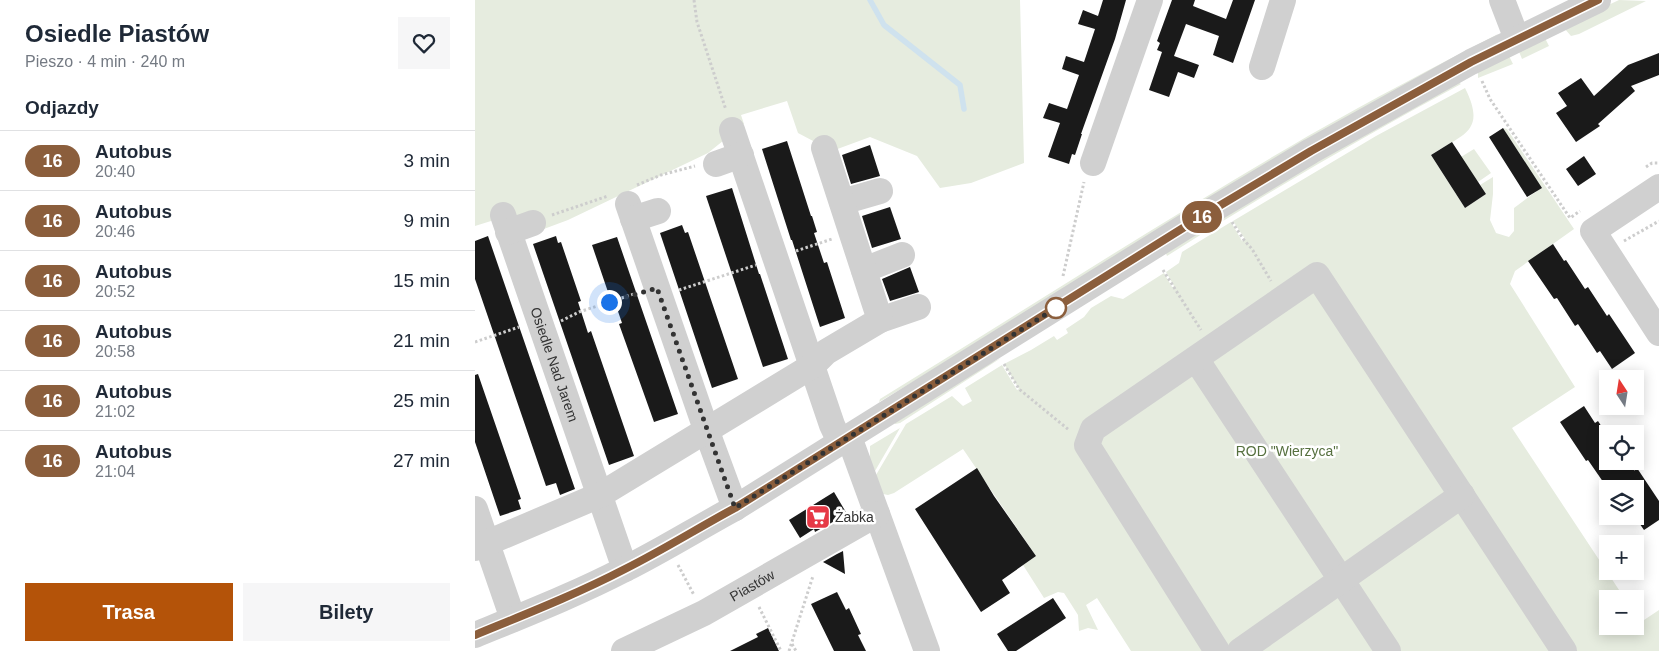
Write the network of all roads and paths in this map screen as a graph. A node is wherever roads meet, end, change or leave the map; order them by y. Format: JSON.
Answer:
{"nodes":[{"id":1,"x":694,"y":0,"type":"edge"},
{"id":2,"x":1150,"y":0,"type":"edge"},
{"id":3,"x":1283,"y":0,"type":"edge"},
{"id":4,"x":1502,"y":0,"type":"edge"},
{"id":5,"x":1598,"y":0,"type":"edge"},
{"id":6,"x":1517,"y":38,"type":"junction"},
{"id":7,"x":1262,"y":67,"type":"dead end"},
{"id":8,"x":1482,"y":81,"type":"dead end"},
{"id":9,"x":732,"y":130,"type":"joint"},
{"id":10,"x":824,"y":148,"type":"dead end"},
{"id":11,"x":741,"y":155,"type":"junction"},
{"id":12,"x":1093,"y":163,"type":"joint"},
{"id":13,"x":716,"y":164,"type":"dead end"},
{"id":14,"x":1659,"y":187,"type":"edge"},
{"id":15,"x":880,"y":191,"type":"dead end"},
{"id":16,"x":842,"y":202,"type":"junction"},
{"id":17,"x":658,"y":211,"type":"dead end"},
{"id":18,"x":1570,"y":218,"type":"dead end"},
{"id":19,"x":1230,"y":220,"type":"dead end"},
{"id":20,"x":1659,"y":221,"type":"edge"},
{"id":21,"x":533,"y":223,"type":"dead end"},
{"id":22,"x":1607,"y":252,"type":"junction"},
{"id":23,"x":902,"y":255,"type":"dead end"},
{"id":24,"x":864,"y":270,"type":"junction"},
{"id":25,"x":1163,"y":270,"type":"dead end"},
{"id":26,"x":1063,"y":279,"type":"dead end"},
{"id":27,"x":657,"y":288,"type":"junction"},
{"id":28,"x":1282,"y":299,"type":"junction"},
{"id":29,"x":918,"y":307,"type":"dead end"},
{"id":30,"x":880,"y":320,"type":"junction"},
{"id":31,"x":540,"y":324,"type":"junction"},
{"id":32,"x":1659,"y":334,"type":"edge"},
{"id":33,"x":475,"y":342,"type":"edge"},
{"id":34,"x":1204,"y":353,"type":"junction"},
{"id":35,"x":1003,"y":362,"type":"dead end"},
{"id":36,"x":812,"y":366,"type":"junction"},
{"id":37,"x":707,"y":432,"type":"junction"},
{"id":38,"x":844,"y":439,"type":"junction"},
{"id":39,"x":1087,"y":445,"type":"junction"},
{"id":40,"x":600,"y":495,"type":"junction"},
{"id":41,"x":1462,"y":495,"type":"junction"},
{"id":42,"x":735,"y":508,"type":"junction"},
{"id":43,"x":475,"y":509,"type":"edge"},
{"id":44,"x":877,"y":514,"type":"junction"},
{"id":45,"x":823,"y":545,"type":"junction"},
{"id":46,"x":481,"y":546,"type":"edge"},
{"id":47,"x":678,"y":565,"type":"dead end"},
{"id":48,"x":625,"y":569,"type":"junction"},
{"id":49,"x":684,"y":576,"type":"dead end"},
{"id":50,"x":1341,"y":580,"type":"junction"},
{"id":51,"x":750,"y":587,"type":"junction"},
{"id":52,"x":513,"y":619,"type":"junction"},
{"id":53,"x":475,"y":635,"type":"edge"},
{"id":54,"x":791,"y":644,"type":"junction"},
{"id":55,"x":624,"y":651,"type":"edge"},
{"id":56,"x":781,"y":651,"type":"edge"},
{"id":57,"x":789,"y":651,"type":"edge"},
{"id":58,"x":796,"y":651,"type":"edge"},
{"id":59,"x":927,"y":651,"type":"edge"},
{"id":60,"x":1217,"y":651,"type":"edge"},
{"id":61,"x":1240,"y":651,"type":"edge"},
{"id":62,"x":1388,"y":651,"type":"edge"},
{"id":63,"x":1564,"y":651,"type":"edge"}],
"edges":[{"from":1,"to":9,"type":"path"},
{"from":2,"to":12,"type":"street"},
{"from":3,"to":7,"type":"street"},
{"from":4,"to":6,"type":"street"},
{"from":5,"to":6,"type":"street"},
{"from":6,"to":38,"type":"street"},
{"from":8,"to":18,"type":"path"},
{"from":9,"to":11,"type":"street"},
{"from":10,"to":16,"type":"street"},
{"from":11,"to":13,"type":"street"},
{"from":11,"to":36,"type":"street"},
{"from":12,"to":26,"type":"path"},
{"from":14,"to":22,"type":"street"},
{"from":15,"to":16,"type":"street"},
{"from":16,"to":24,"type":"street"},
{"from":17,"to":27,"type":"street"},
{"from":19,"to":28,"type":"path"},
{"from":20,"to":22,"type":"path"},
{"from":21,"to":31,"type":"street","name":"Osiedle Nad Jarem"},
{"from":22,"to":32,"type":"street"},
{"from":23,"to":24,"type":"street"},
{"from":24,"to":30,"type":"street"},
{"from":25,"to":34,"type":"path"},
{"from":27,"to":31,"type":"path"},
{"from":27,"to":37,"type":"street"},
{"from":28,"to":34,"type":"street"},
{"from":28,"to":41,"type":"street"},
{"from":29,"to":30,"type":"street"},
{"from":30,"to":36,"type":"street"},
{"from":31,"to":33,"type":"path"},
{"from":31,"to":40,"type":"street","name":"Osiedle Nad Jarem"},
{"from":34,"to":39,"type":"street"},
{"from":34,"to":50,"type":"street"},
{"from":35,"to":39,"type":"path"},
{"from":36,"to":37,"type":"street"},
{"from":36,"to":38,"type":"street"},
{"from":37,"to":40,"type":"street"},
{"from":37,"to":42,"type":"street"},
{"from":38,"to":42,"type":"street"},
{"from":38,"to":44,"type":"street"},
{"from":39,"to":60,"type":"street"},
{"from":40,"to":46,"type":"street"},
{"from":40,"to":48,"type":"street","name":"Osiedle Nad Jarem"},
{"from":41,"to":50,"type":"street"},
{"from":41,"to":63,"type":"street"},
{"from":42,"to":48,"type":"street"},
{"from":43,"to":46,"type":"street"},
{"from":44,"to":45,"type":"street","name":"Piastów"},
{"from":44,"to":59,"type":"street"},
{"from":45,"to":51,"type":"street","name":"Piastów"},
{"from":45,"to":54,"type":"path"},
{"from":46,"to":52,"type":"street"},
{"from":47,"to":49,"type":"path"},
{"from":48,"to":52,"type":"street"},
{"from":50,"to":61,"type":"street"},
{"from":50,"to":62,"type":"street"},
{"from":51,"to":55,"type":"street","name":"Piastów"},
{"from":51,"to":56,"type":"path"},
{"from":52,"to":53,"type":"street"},
{"from":54,"to":57,"type":"path"},
{"from":54,"to":58,"type":"path"}]}
